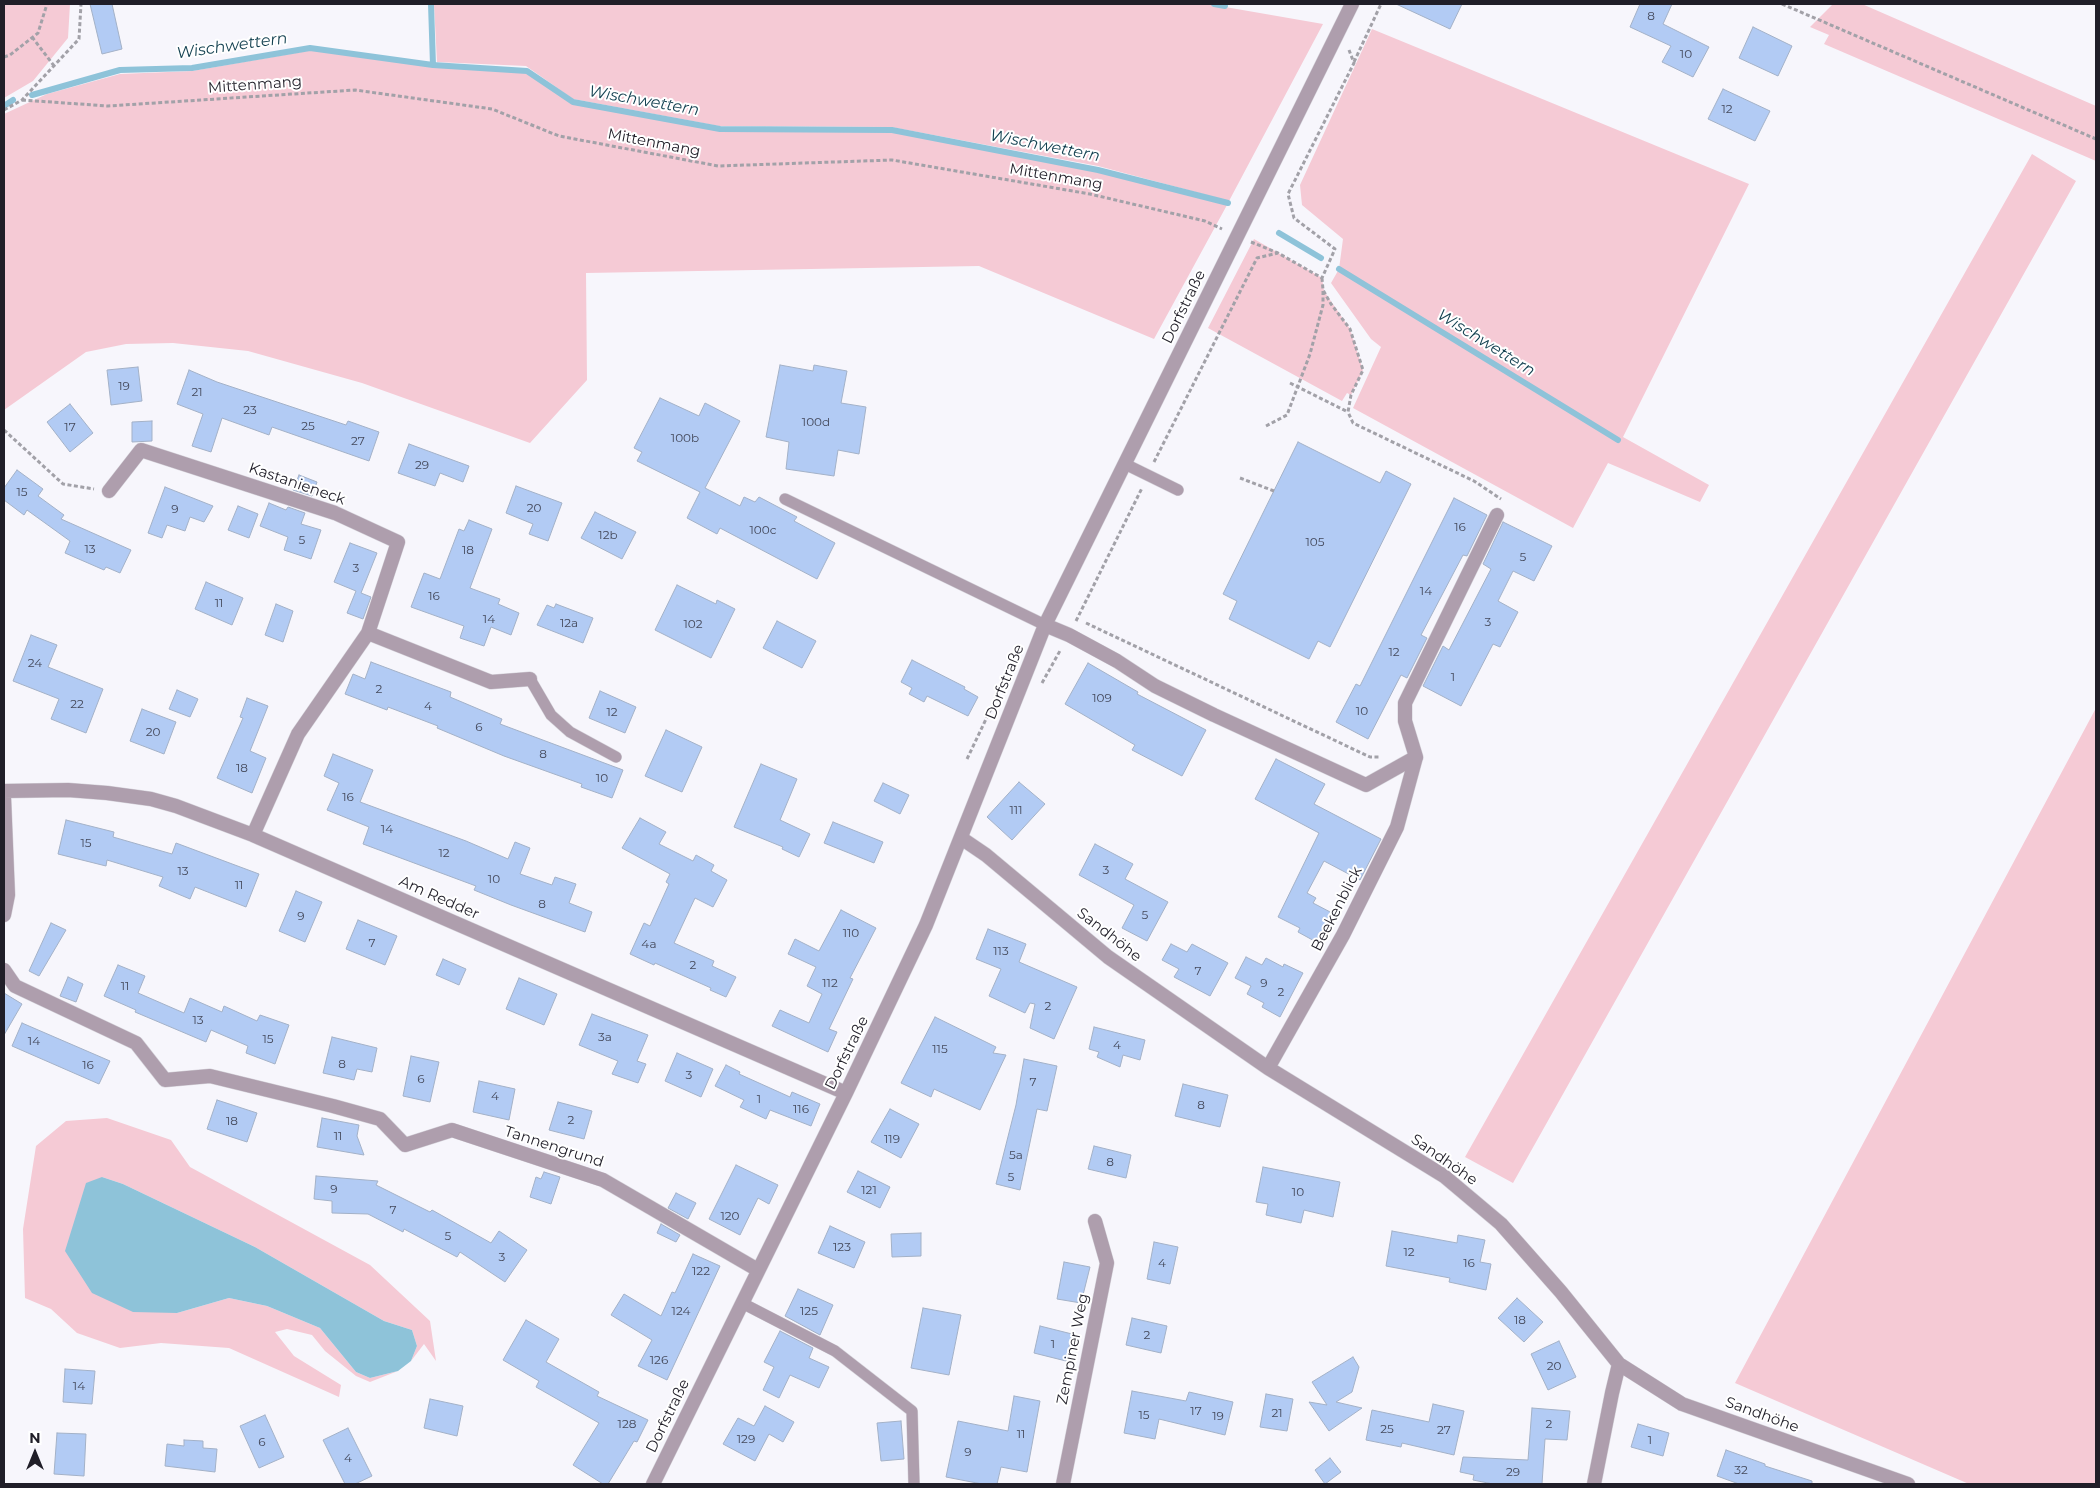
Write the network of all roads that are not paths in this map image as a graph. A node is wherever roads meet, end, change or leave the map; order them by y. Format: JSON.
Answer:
{"nodes":[{"id":1,"x":1352,"y":4,"type":"edge"},
{"id":2,"x":1125,"y":464,"type":"junction"},
{"id":3,"x":1178,"y":490,"type":"dead end"},
{"id":4,"x":109,"y":491,"type":"road end"},
{"id":5,"x":785,"y":499,"type":"dead end"},
{"id":6,"x":1496,"y":515,"type":"road end"},
{"id":7,"x":1045,"y":625,"type":"junction"},
{"id":8,"x":368,"y":633,"type":"junction"},
{"id":9,"x":530,"y":680,"type":"joint"},
{"id":10,"x":616,"y":757,"type":"dead end"},
{"id":11,"x":1416,"y":757,"type":"junction"},
{"id":12,"x":4,"y":791,"type":"edge"},
{"id":13,"x":4,"y":797,"type":"edge"},
{"id":14,"x":253,"y":835,"type":"junction"},
{"id":15,"x":961,"y":838,"type":"junction"},
{"id":16,"x":4,"y":915,"type":"edge"},
{"id":17,"x":4,"y":970,"type":"edge"},
{"id":18,"x":1268,"y":1068,"type":"junction"},
{"id":19,"x":846,"y":1093,"type":"junction"},
{"id":20,"x":1095,"y":1221,"type":"dead end"},
{"id":21,"x":758,"y":1270,"type":"junction"},
{"id":22,"x":742,"y":1303,"type":"junction"},
{"id":23,"x":1619,"y":1364,"type":"junction"},
{"id":24,"x":653,"y":1484,"type":"edge"},
{"id":25,"x":914,"y":1484,"type":"edge"},
{"id":26,"x":1063,"y":1484,"type":"edge"},
{"id":27,"x":1594,"y":1484,"type":"edge"},
{"id":28,"x":1908,"y":1484,"type":"edge"}],
"edges":[{"from":1,"to":2,"type":"street","name":"Dorfstraße"},
{"from":2,"to":3,"type":"lane"},
{"from":2,"to":7,"type":"street","name":"Dorfstraße"},
{"from":4,"to":8,"type":"street","name":"Kastanieneck"},
{"from":5,"to":7,"type":"lane"},
{"from":6,"to":11,"type":"street"},
{"from":7,"to":11,"type":"street"},
{"from":7,"to":15,"type":"street","name":"Dorfstraße"},
{"from":8,"to":9,"type":"street"},
{"from":8,"to":14,"type":"street","name":"Kastanieneck"},
{"from":9,"to":10,"type":"lane"},
{"from":11,"to":18,"type":"street","name":"Beekenblick"},
{"from":12,"to":14,"type":"street","name":"Am Redder"},
{"from":13,"to":16,"type":"street"},
{"from":14,"to":19,"type":"street","name":"Am Redder"},
{"from":15,"to":18,"type":"street","name":"Sandhöhe"},
{"from":15,"to":19,"type":"street","name":"Dorfstraße"},
{"from":17,"to":21,"type":"street","name":"Tannengrund"},
{"from":18,"to":23,"type":"street","name":"Sandhöhe"},
{"from":19,"to":21,"type":"street","name":"Dorfstraße"},
{"from":20,"to":26,"type":"street","name":"Zempiner Weg"},
{"from":21,"to":22,"type":"street","name":"Dorfstraße"},
{"from":22,"to":24,"type":"street","name":"Dorfstraße"},
{"from":22,"to":25,"type":"lane"},
{"from":23,"to":27,"type":"street"},
{"from":23,"to":28,"type":"street","name":"Sandhöhe"}]}
